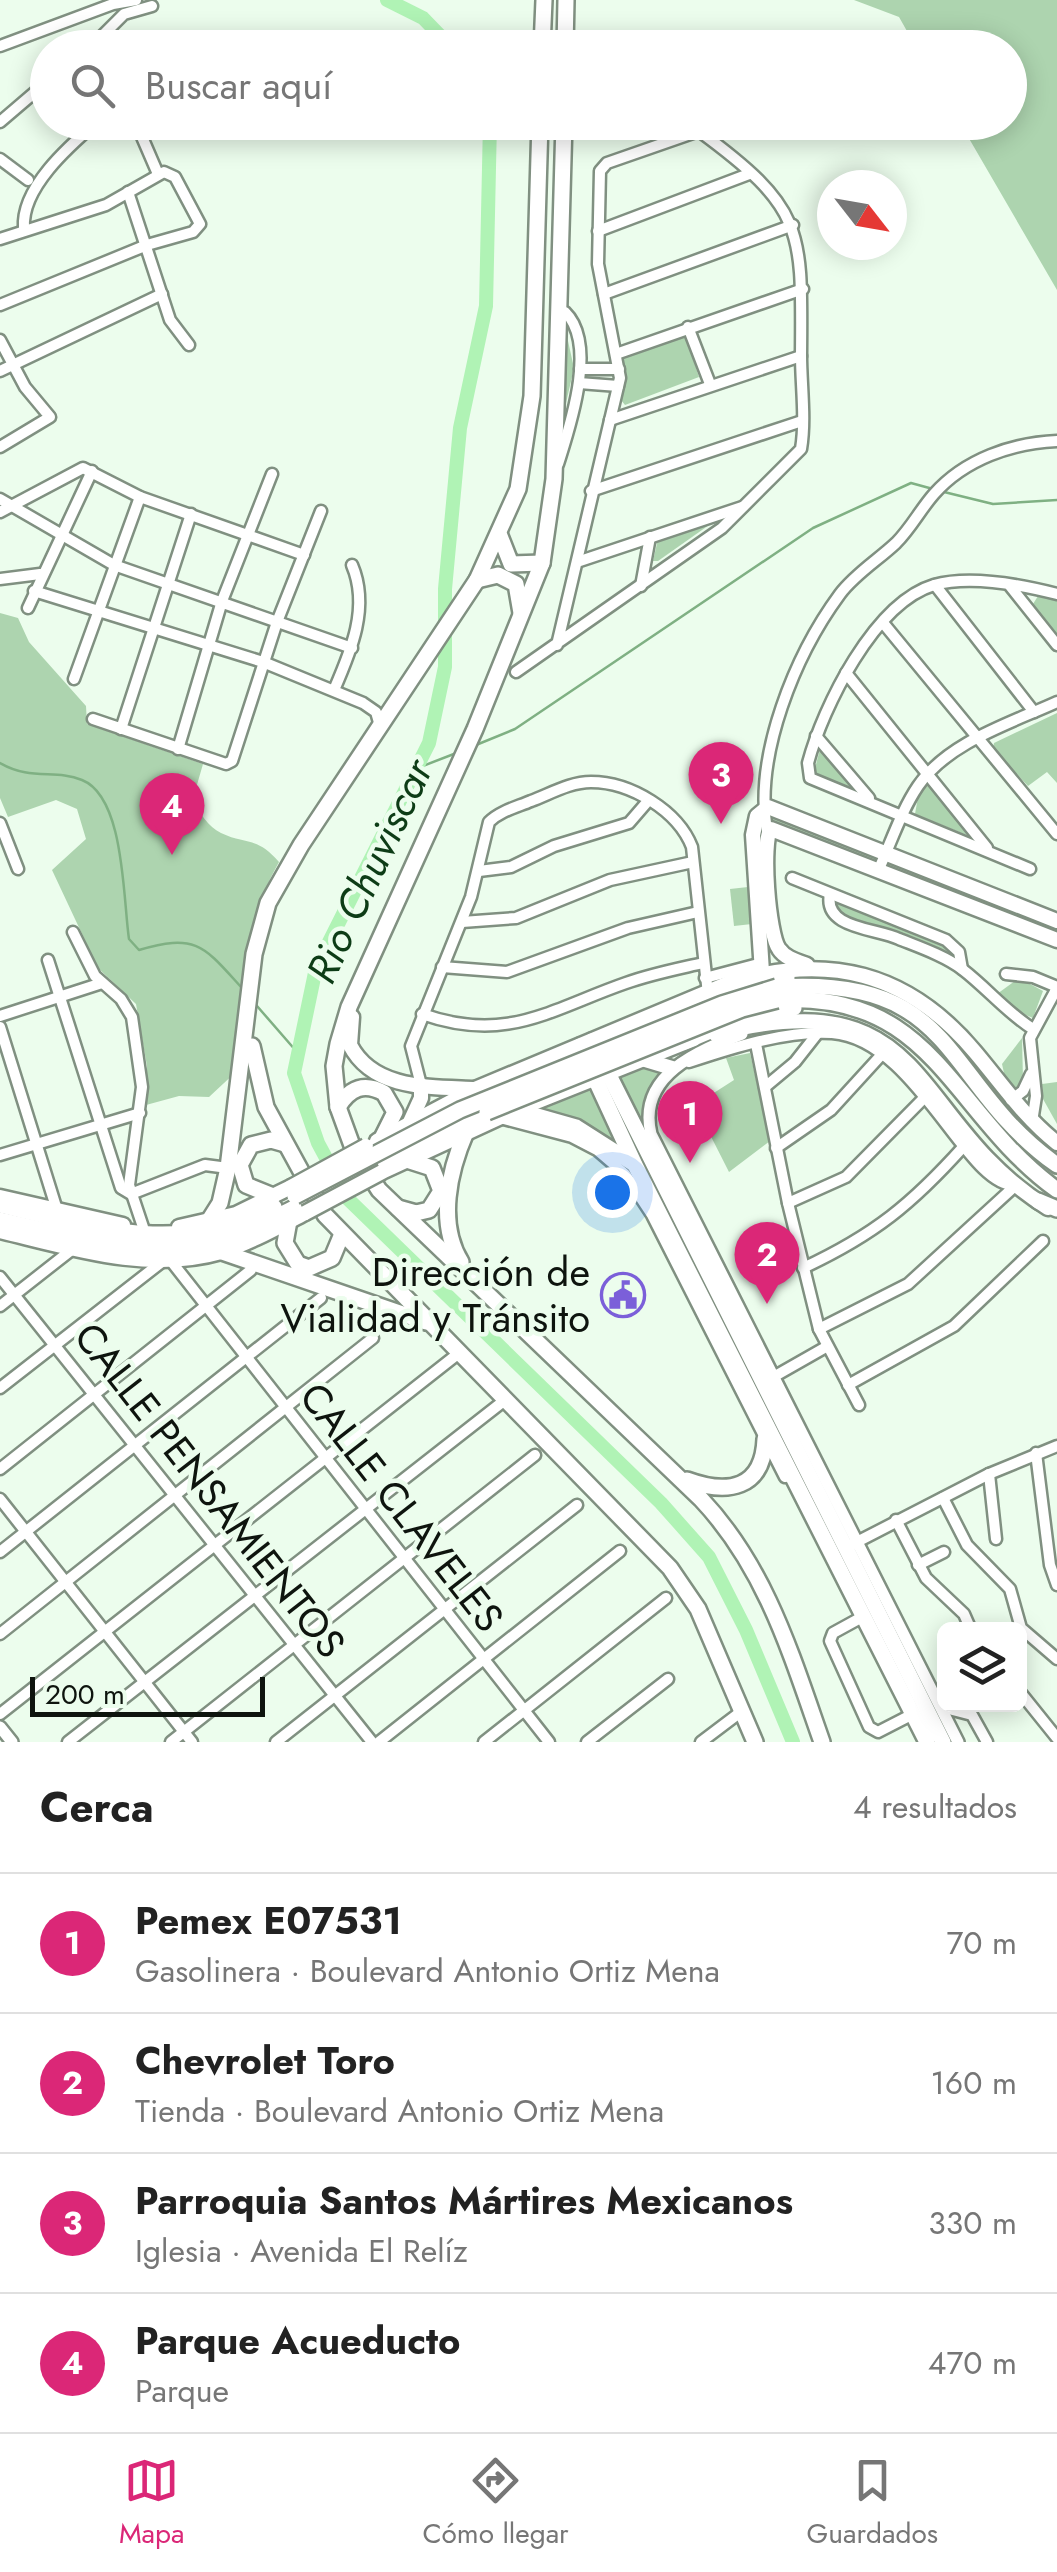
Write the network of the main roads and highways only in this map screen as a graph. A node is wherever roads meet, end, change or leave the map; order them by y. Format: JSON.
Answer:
{"nodes":[{"id":1,"x":544,"y":0,"type":"edge"},
{"id":2,"x":566,"y":0,"type":"edge"},
{"id":3,"x":543,"y":30,"type":"edge"},
{"id":4,"x":565,"y":30,"type":"edge"},
{"id":5,"x":540,"y":140,"type":"edge"},
{"id":6,"x":563,"y":140,"type":"edge"},
{"id":7,"x":557,"y":310,"type":"junction"},
{"id":8,"x":535,"y":326,"type":"junction"},
{"id":9,"x":500,"y":536,"type":"junction"},
{"id":10,"x":542,"y":562,"type":"junction"},
{"id":11,"x":477,"y":580,"type":"junction"},
{"id":12,"x":520,"y":622,"type":"junction"},
{"id":13,"x":1057,"y":921,"type":"edge"},
{"id":14,"x":1057,"y":940,"type":"edge"},
{"id":15,"x":370,"y":963,"type":"junction"},
{"id":16,"x":762,"y":968,"type":"junction"},
{"id":17,"x":816,"y":968,"type":"junction"},
{"id":18,"x":706,"y":986,"type":"junction"},
{"id":19,"x":844,"y":988,"type":"junction"},
{"id":20,"x":777,"y":994,"type":"junction"},
{"id":21,"x":848,"y":1005,"type":"junction"},
{"id":22,"x":248,"y":1017,"type":"junction"},
{"id":23,"x":684,"y":1042,"type":"junction"},
{"id":24,"x":586,"y":1043,"type":"junction"},
{"id":25,"x":642,"y":1059,"type":"junction"},
{"id":26,"x":672,"y":1068,"type":"road end"},
{"id":27,"x":601,"y":1074,"type":"junction"},
{"id":28,"x":421,"y":1085,"type":"junction"},
{"id":29,"x":475,"y":1089,"type":"junction"},
{"id":30,"x":338,"y":1108,"type":"junction"},
{"id":31,"x":516,"y":1110,"type":"junction"},
{"id":32,"x":492,"y":1115,"type":"junction"},
{"id":33,"x":410,"y":1123,"type":"junction"},
{"id":34,"x":466,"y":1132,"type":"junction"},
{"id":35,"x":382,"y":1138,"type":"junction"},
{"id":36,"x":1057,"y":1143,"type":"edge"},
{"id":37,"x":284,"y":1144,"type":"junction"},
{"id":38,"x":407,"y":1160,"type":"junction"},
{"id":39,"x":635,"y":1164,"type":"junction"},
{"id":40,"x":1057,"y":1165,"type":"edge"},
{"id":41,"x":378,"y":1168,"type":"junction"},
{"id":42,"x":1057,"y":1190,"type":"edge"},
{"id":43,"x":273,"y":1196,"type":"junction"},
{"id":44,"x":0,"y":1197,"type":"edge"},
{"id":45,"x":1038,"y":1201,"type":"joint"},
{"id":46,"x":0,"y":1205,"type":"edge"},
{"id":47,"x":295,"y":1205,"type":"junction"},
{"id":48,"x":396,"y":1207,"type":"junction"},
{"id":49,"x":1057,"y":1211,"type":"edge"},
{"id":50,"x":0,"y":1220,"type":"edge"},
{"id":51,"x":208,"y":1222,"type":"junction"},
{"id":52,"x":0,"y":1231,"type":"edge"},
{"id":53,"x":342,"y":1234,"type":"junction"},
{"id":54,"x":261,"y":1236,"type":"joint"},
{"id":55,"x":222,"y":1252,"type":"junction"},
{"id":56,"x":488,"y":1296,"type":"junction"},
{"id":57,"x":430,"y":1324,"type":"junction"},
{"id":58,"x":765,"y":1439,"type":"road end"},
{"id":59,"x":679,"y":1478,"type":"junction"},
{"id":60,"x":845,"y":1547,"type":"junction"},
{"id":61,"x":755,"y":1742,"type":"edge"},
{"id":62,"x":822,"y":1742,"type":"edge"},
{"id":63,"x":927,"y":1742,"type":"edge"},
{"id":64,"x":943,"y":1742,"type":"edge"}],
"edges":[{"from":1,"to":3,"type":"main road"},
{"from":2,"to":4,"type":"main road"},
{"from":5,"to":8,"type":"main road"},
{"from":6,"to":7,"type":"main road"},
{"from":7,"to":8,"type":"main road"},
{"from":7,"to":10,"type":"main road"},
{"from":8,"to":9,"type":"main road"},
{"from":9,"to":10,"type":"main road"},
{"from":9,"to":11,"type":"main road"},
{"from":10,"to":12,"type":"main road"},
{"from":11,"to":12,"type":"main road"},
{"from":11,"to":22,"type":"main road"},
{"from":12,"to":15,"type":"main road"},
{"from":13,"to":16,"type":"main road"},
{"from":14,"to":17,"type":"main road"},
{"from":15,"to":28,"type":"main road"},
{"from":15,"to":30,"type":"main road"},
{"from":16,"to":17,"type":"main road"},
{"from":16,"to":18,"type":"main road"},
{"from":17,"to":36,"type":"main road"},
{"from":18,"to":19,"type":"main road"},
{"from":18,"to":24,"type":"main road"},
{"from":19,"to":20,"type":"main road"},
{"from":19,"to":40,"type":"main road"},
{"from":20,"to":21,"type":"main road"},
{"from":20,"to":32,"type":"main road","bridge":true},
{"from":20,"to":47,"type":"main road","bridge":true},
{"from":21,"to":23,"type":"main road"},
{"from":21,"to":42,"type":"main road"},
{"from":22,"to":37,"type":"main road"},
{"from":22,"to":51,"type":"main road"},
{"from":23,"to":25,"type":"main road"},
{"from":23,"to":45,"type":"main road"},
{"from":24,"to":27,"type":"main road"},
{"from":24,"to":29,"type":"main road"},
{"from":25,"to":26,"type":"main road"},
{"from":25,"to":27,"type":"main road"},
{"from":27,"to":31,"type":"main road"},
{"from":27,"to":39,"type":"main road"},
{"from":27,"to":60,"type":"main road"},
{"from":28,"to":29,"type":"main road"},
{"from":28,"to":33,"type":"main road"},
{"from":29,"to":33,"type":"main road"},
{"from":30,"to":35,"type":"main road"},
{"from":30,"to":48,"type":"main road"},
{"from":31,"to":32,"type":"main road"},
{"from":31,"to":39,"type":"main road"},
{"from":32,"to":34,"type":"main road"},
{"from":32,"to":41,"type":"main road"},
{"from":33,"to":35,"type":"main road"},
{"from":34,"to":38,"type":"main road"},
{"from":34,"to":56,"type":"main road"},
{"from":35,"to":47,"type":"main road","bridge":true},
{"from":37,"to":43,"type":"main road"},
{"from":37,"to":53,"type":"main road"},
{"from":38,"to":41,"type":"main road"},
{"from":38,"to":48,"type":"main road"},
{"from":39,"to":60,"type":"main road"},
{"from":41,"to":47,"type":"main road"},
{"from":43,"to":47,"type":"main road"},
{"from":43,"to":51,"type":"main road"},
{"from":44,"to":51,"type":"main road"},
{"from":45,"to":49,"type":"main road"},
{"from":46,"to":47,"type":"main road"},
{"from":47,"to":50,"type":"main road"},
{"from":47,"to":53,"type":"main road"},
{"from":47,"to":54,"type":"main road"},
{"from":48,"to":56,"type":"main road"},
{"from":52,"to":55,"type":"main road"},
{"from":53,"to":57,"type":"main road"},
{"from":54,"to":55,"type":"main road"},
{"from":55,"to":57,"type":"main road"},
{"from":56,"to":59,"type":"main road"},
{"from":57,"to":61,"type":"main road"},
{"from":58,"to":59,"type":"main road"},
{"from":59,"to":62,"type":"main road"},
{"from":60,"to":63,"type":"main road"},
{"from":60,"to":64,"type":"main road"}]}
